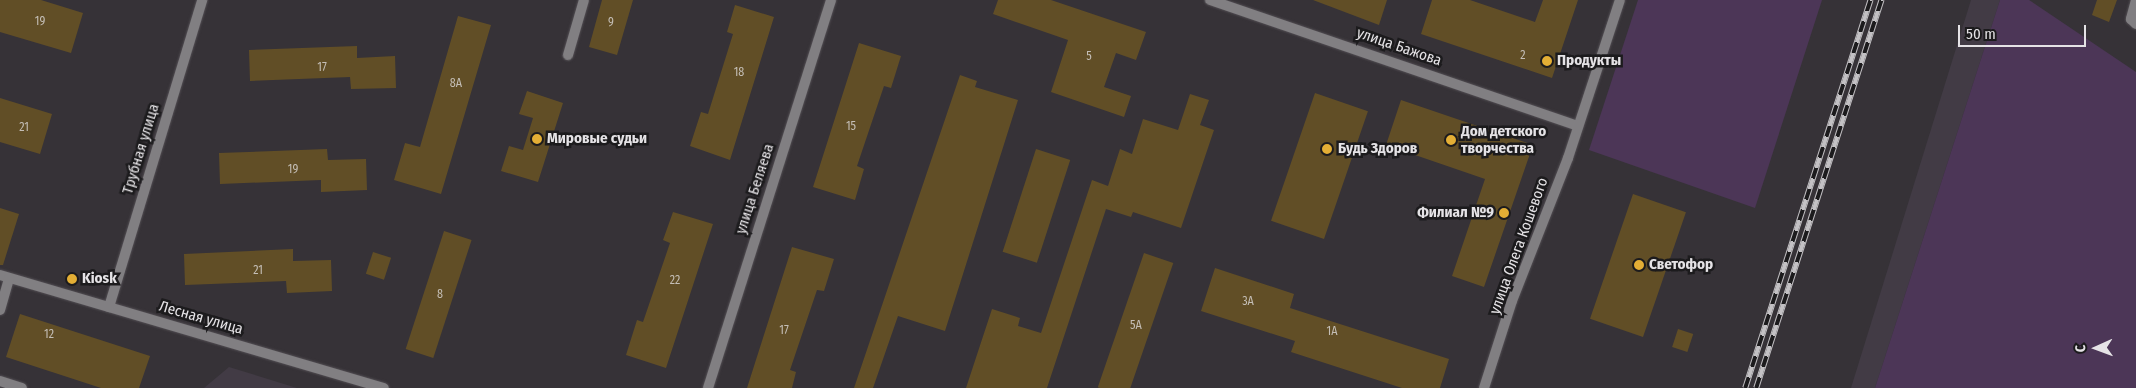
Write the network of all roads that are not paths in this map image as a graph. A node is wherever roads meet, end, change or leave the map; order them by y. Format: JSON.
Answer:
{"nodes":[{"id":1,"x":202,"y":0,"type":"edge"},
{"id":2,"x":584,"y":0,"type":"edge"},
{"id":3,"x":830,"y":0,"type":"edge"},
{"id":4,"x":1210,"y":0,"type":"edge"},
{"id":5,"x":1620,"y":0,"type":"edge"},
{"id":6,"x":2136,"y":0,"type":"edge"},
{"id":7,"x":2133,"y":21,"type":"edge"},
{"id":8,"x":568,"y":55,"type":"dead end"},
{"id":9,"x":1578,"y":126,"type":"junction"},
{"id":10,"x":5,"y":277,"type":"edge"},
{"id":11,"x":109,"y":307,"type":"junction"},
{"id":12,"x":0,"y":310,"type":"edge"},
{"id":13,"x":0,"y":381,"type":"edge"},
{"id":14,"x":22,"y":388,"type":"edge"},
{"id":15,"x":384,"y":388,"type":"edge"},
{"id":16,"x":708,"y":388,"type":"edge"},
{"id":17,"x":1484,"y":388,"type":"edge"}],
"edges":[{"from":1,"to":11,"type":"street","name":"Трубная улица"},
{"from":2,"to":8,"type":"street"},
{"from":3,"to":16,"type":"street","name":"улица Беляева"},
{"from":4,"to":9,"type":"street","name":"улица Бажова"},
{"from":5,"to":9,"type":"street","name":"улица Олега Кошевого"},
{"from":6,"to":7,"type":"street"},
{"from":9,"to":17,"type":"street","name":"улица Олега Кошевого"},
{"from":10,"to":11,"type":"street","name":"Лесная улица"},
{"from":10,"to":12,"type":"street","name":"Лесная улица"},
{"from":11,"to":15,"type":"street","name":"Лесная улица"},
{"from":13,"to":14,"type":"street"}]}
